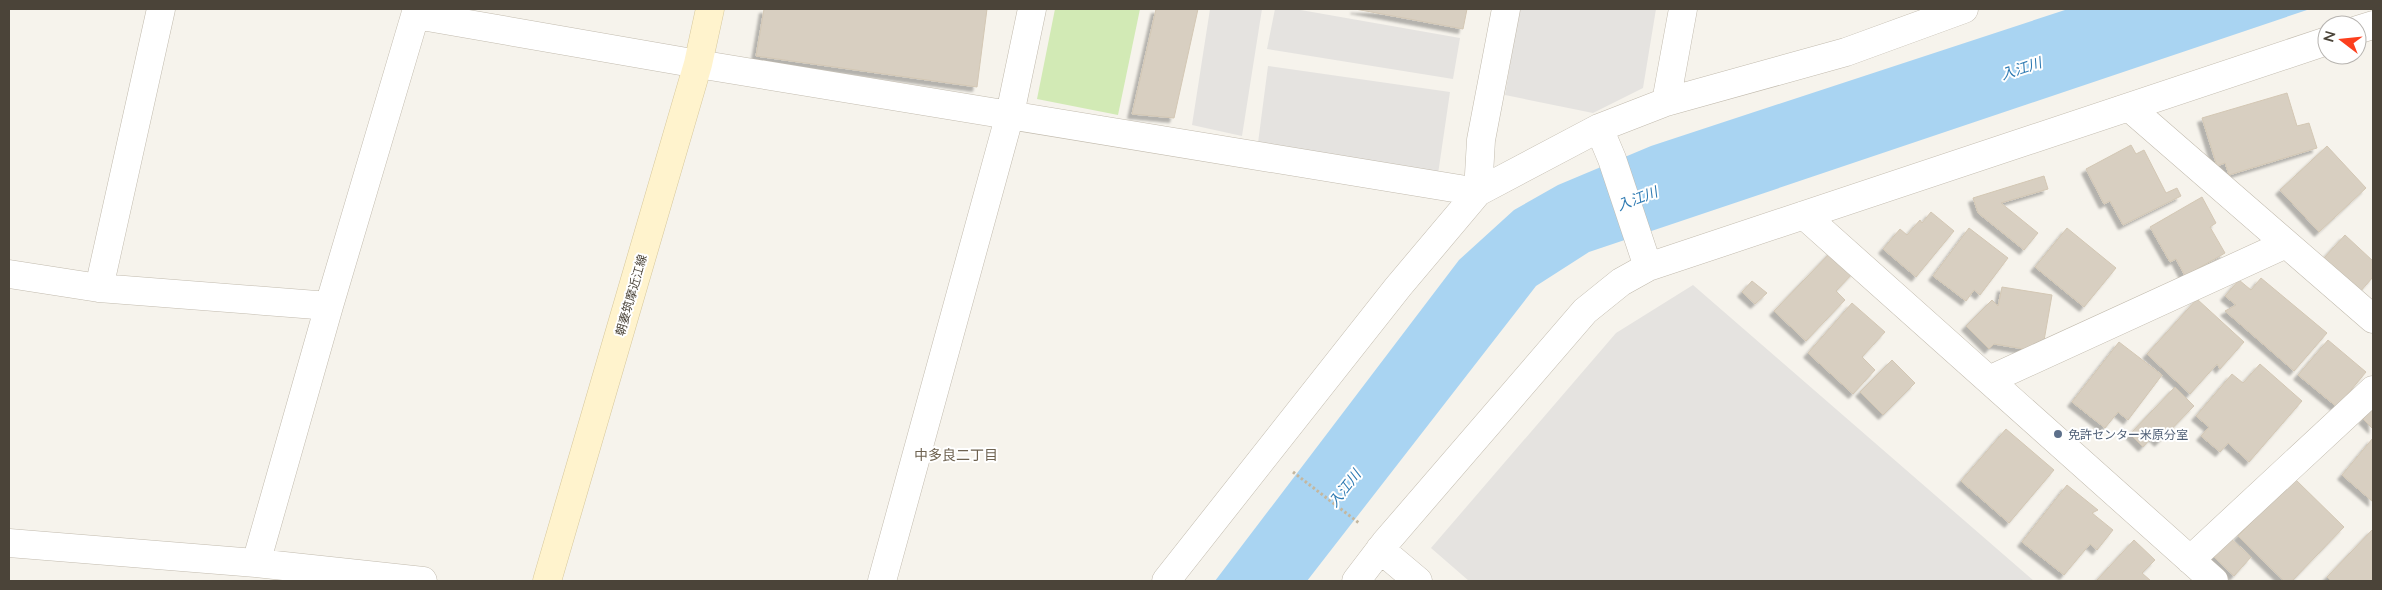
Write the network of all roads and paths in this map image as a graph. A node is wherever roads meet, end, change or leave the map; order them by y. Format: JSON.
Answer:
{"nodes":[{"id":1,"x":161,"y":9,"type":"edge"},
{"id":2,"x":710,"y":9,"type":"edge"},
{"id":3,"x":1032,"y":9,"type":"edge"},
{"id":4,"x":1506,"y":9,"type":"edge"},
{"id":5,"x":1683,"y":9,"type":"edge"},
{"id":6,"x":1964,"y":9,"type":"edge"},
{"id":7,"x":417,"y":12,"type":"edge"},
{"id":8,"x":2317,"y":44,"type":"edge"},
{"id":9,"x":698,"y":64,"type":"junction"},
{"id":10,"x":1666,"y":102,"type":"junction"},
{"id":11,"x":2130,"y":108,"type":"junction"},
{"id":12,"x":1010,"y":114,"type":"junction"},
{"id":13,"x":1599,"y":128,"type":"junction"},
{"id":14,"x":1478,"y":192,"type":"junction"},
{"id":15,"x":1804,"y":215,"type":"junction"},
{"id":16,"x":2286,"y":244,"type":"junction"},
{"id":17,"x":1644,"y":257,"type":"junction"},
{"id":18,"x":9,"y":274,"type":"edge"},
{"id":19,"x":99,"y":288,"type":"junction"},
{"id":20,"x":329,"y":306,"type":"junction"},
{"id":21,"x":2373,"y":319,"type":"edge"},
{"id":22,"x":1989,"y":380,"type":"junction"},
{"id":23,"x":2373,"y":390,"type":"edge"},
{"id":24,"x":1294,"y":472,"type":"dead end"},
{"id":25,"x":1360,"y":524,"type":"dead end"},
{"id":26,"x":9,"y":543,"type":"edge"},
{"id":27,"x":1380,"y":549,"type":"junction"},
{"id":28,"x":2190,"y":560,"type":"junction"},
{"id":29,"x":256,"y":563,"type":"junction"},
{"id":30,"x":423,"y":581,"type":"edge"},
{"id":31,"x":547,"y":581,"type":"edge"},
{"id":32,"x":882,"y":581,"type":"edge"},
{"id":33,"x":1166,"y":581,"type":"edge"},
{"id":34,"x":1356,"y":581,"type":"edge"},
{"id":35,"x":1418,"y":581,"type":"edge"},
{"id":36,"x":2214,"y":581,"type":"edge"}],
"edges":[{"from":1,"to":19,"type":"street"},
{"from":2,"to":9,"type":"main road","name":"朝妻筑摩近江線"},
{"from":3,"to":12,"type":"street"},
{"from":4,"to":14,"type":"street"},
{"from":5,"to":10,"type":"street"},
{"from":6,"to":10,"type":"street"},
{"from":7,"to":9,"type":"street"},
{"from":7,"to":20,"type":"street"},
{"from":8,"to":11,"type":"street"},
{"from":9,"to":12,"type":"street"},
{"from":9,"to":31,"type":"main road","name":"朝妻筑摩近江線"},
{"from":10,"to":13,"type":"street"},
{"from":11,"to":15,"type":"street"},
{"from":11,"to":16,"type":"street"},
{"from":12,"to":14,"type":"street"},
{"from":12,"to":32,"type":"street"},
{"from":13,"to":14,"type":"street"},
{"from":13,"to":17,"type":"street"},
{"from":14,"to":33,"type":"street"},
{"from":15,"to":17,"type":"street"},
{"from":15,"to":22,"type":"street"},
{"from":16,"to":21,"type":"street"},
{"from":16,"to":22,"type":"street"},
{"from":17,"to":27,"type":"street"},
{"from":18,"to":19,"type":"street"},
{"from":19,"to":20,"type":"street"},
{"from":20,"to":29,"type":"street"},
{"from":22,"to":28,"type":"street"},
{"from":23,"to":28,"type":"street"},
{"from":24,"to":25,"type":"path"},
{"from":26,"to":29,"type":"street"},
{"from":27,"to":34,"type":"street"},
{"from":27,"to":35,"type":"street"},
{"from":28,"to":36,"type":"street"},
{"from":29,"to":30,"type":"street"}]}
